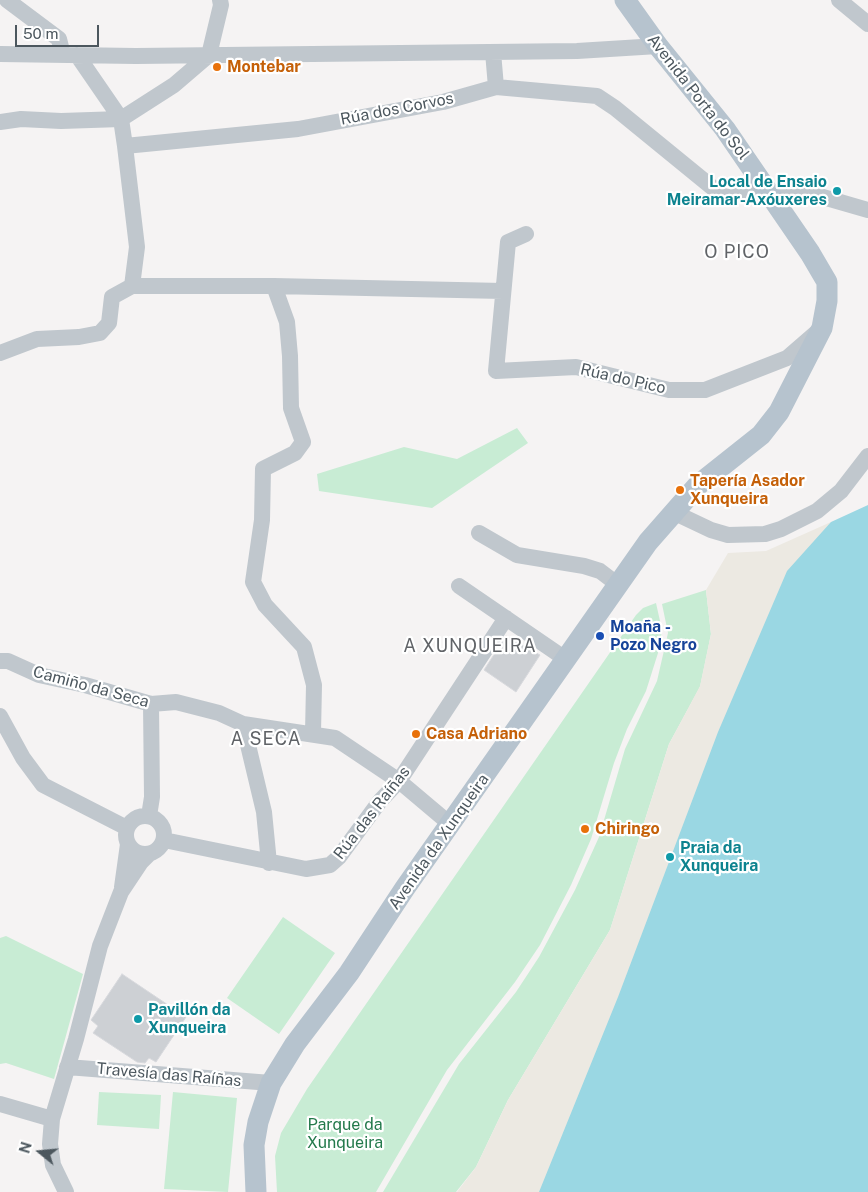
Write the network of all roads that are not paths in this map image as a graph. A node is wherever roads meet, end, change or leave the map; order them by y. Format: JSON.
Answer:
{"nodes":[{"id":1,"x":7,"y":0,"type":"edge"},
{"id":2,"x":220,"y":0,"type":"edge"},
{"id":3,"x":625,"y":0,"type":"edge"},
{"id":4,"x":839,"y":0,"type":"edge"},
{"id":5,"x":868,"y":24,"type":"edge"},
{"id":6,"x":658,"y":46,"type":"junction"},
{"id":7,"x":492,"y":52,"type":"junction"},
{"id":8,"x":0,"y":54,"type":"edge"},
{"id":9,"x":70,"y":55,"type":"junction"},
{"id":10,"x":209,"y":55,"type":"junction"},
{"id":11,"x":496,"y":87,"type":"junction"},
{"id":12,"x":121,"y":119,"type":"junction"},
{"id":13,"x":0,"y":122,"type":"edge"},
{"id":14,"x":125,"y":146,"type":"junction"},
{"id":15,"x":770,"y":194,"type":"junction"},
{"id":16,"x":868,"y":210,"type":"edge"},
{"id":17,"x":526,"y":234,"type":"dead end"},
{"id":18,"x":132,"y":286,"type":"junction"},
{"id":19,"x":274,"y":286,"type":"junction"},
{"id":20,"x":503,"y":291,"type":"junction"},
{"id":21,"x":822,"y":328,"type":"junction"},
{"id":22,"x":0,"y":353,"type":"edge"},
{"id":23,"x":868,"y":456,"type":"edge"},
{"id":24,"x":673,"y":512,"type":"junction"},
{"id":25,"x":479,"y":533,"type":"dead end"},
{"id":26,"x":617,"y":584,"type":"junction"},
{"id":27,"x":460,"y":586,"type":"dead end"},
{"id":28,"x":506,"y":618,"type":"junction"},
{"id":29,"x":567,"y":660,"type":"junction"},
{"id":30,"x":0,"y":661,"type":"edge"},
{"id":31,"x":151,"y":704,"type":"junction"},
{"id":32,"x":0,"y":716,"type":"edge"},
{"id":33,"x":243,"y":724,"type":"junction"},
{"id":34,"x":313,"y":733,"type":"junction"},
{"id":35,"x":399,"y":781,"type":"junction"},
{"id":36,"x":149,"y":816,"type":"junction"},
{"id":37,"x":450,"y":824,"type":"junction"},
{"id":38,"x":127,"y":836,"type":"junction"},
{"id":39,"x":164,"y":840,"type":"junction"},
{"id":40,"x":149,"y":854,"type":"junction"},
{"id":41,"x":269,"y":863,"type":"junction"},
{"id":42,"x":121,"y":892,"type":"junction"},
{"id":43,"x":67,"y":1067,"type":"junction"},
{"id":44,"x":271,"y":1083,"type":"junction"},
{"id":45,"x":0,"y":1104,"type":"edge"},
{"id":46,"x":52,"y":1119,"type":"junction"},
{"id":47,"x":66,"y":1192,"type":"edge"},
{"id":48,"x":256,"y":1192,"type":"edge"}],
"edges":[{"from":1,"to":9,"type":"street"},
{"from":2,"to":10,"type":"street"},
{"from":3,"to":6,"type":"main road","name":"Avenida Porta do Sol"},
{"from":4,"to":5,"type":"street"},
{"from":6,"to":7,"type":"street"},
{"from":6,"to":15,"type":"main road","name":"Avenida Porta do Sol"},
{"from":7,"to":10,"type":"street"},
{"from":7,"to":11,"type":"street"},
{"from":8,"to":9,"type":"street"},
{"from":9,"to":10,"type":"street"},
{"from":9,"to":12,"type":"street"},
{"from":10,"to":12,"type":"street"},
{"from":11,"to":14,"type":"street","name":"Rúa dos Corvos"},
{"from":11,"to":15,"type":"street","name":"Rúa dos Corvos"},
{"from":12,"to":13,"type":"street"},
{"from":12,"to":14,"type":"street"},
{"from":14,"to":18,"type":"street"},
{"from":15,"to":16,"type":"street","name":"Rúa dos Corvos"},
{"from":15,"to":21,"type":"main road","name":"Avenida Porta do Sol"},
{"from":17,"to":20,"type":"street","name":"Rúa do Pico"},
{"from":18,"to":19,"type":"street"},
{"from":18,"to":22,"type":"street"},
{"from":19,"to":20,"type":"street"},
{"from":19,"to":34,"type":"street"},
{"from":20,"to":21,"type":"street","name":"Rúa do Pico"},
{"from":21,"to":24,"type":"main road","name":"Avenida Porta do Sol"},
{"from":23,"to":24,"type":"street"},
{"from":24,"to":26,"type":"main road","name":"Avenida da Xunqueira"},
{"from":25,"to":26,"type":"street"},
{"from":26,"to":29,"type":"main road","name":"Avenida da Xunqueira"},
{"from":27,"to":28,"type":"street"},
{"from":28,"to":29,"type":"street"},
{"from":28,"to":35,"type":"street","name":"Rúa das Raíñas"},
{"from":29,"to":37,"type":"main road","name":"Avenida da Xunqueira"},
{"from":30,"to":31,"type":"street","name":"Camiño da Seca"},
{"from":31,"to":33,"type":"street","name":"Camiño da Seca"},
{"from":31,"to":36,"type":"street"},
{"from":32,"to":38,"type":"street"},
{"from":33,"to":34,"type":"street","name":"Camiño da Seca"},
{"from":33,"to":41,"type":"street"},
{"from":34,"to":35,"type":"street","name":"Camiño da Seca"},
{"from":35,"to":37,"type":"street","name":"Camiño da Seca"},
{"from":35,"to":41,"type":"street","name":"Rúa das Raíñas"},
{"from":36,"to":38,"type":"street"},
{"from":36,"to":39,"type":"street"},
{"from":37,"to":44,"type":"main road","name":"Avenida da Xunqueira"},
{"from":38,"to":40,"type":"street"},
{"from":38,"to":42,"type":"street"},
{"from":39,"to":40,"type":"street"},
{"from":39,"to":41,"type":"street","name":"Rúa das Raíñas"},
{"from":40,"to":42,"type":"street"},
{"from":42,"to":43,"type":"street"},
{"from":43,"to":44,"type":"street","name":"Travesía das Raíñas"},
{"from":43,"to":46,"type":"street"},
{"from":44,"to":48,"type":"main road","name":"Avenida da Xunqueira"},
{"from":45,"to":46,"type":"street"},
{"from":46,"to":47,"type":"street"}]}
